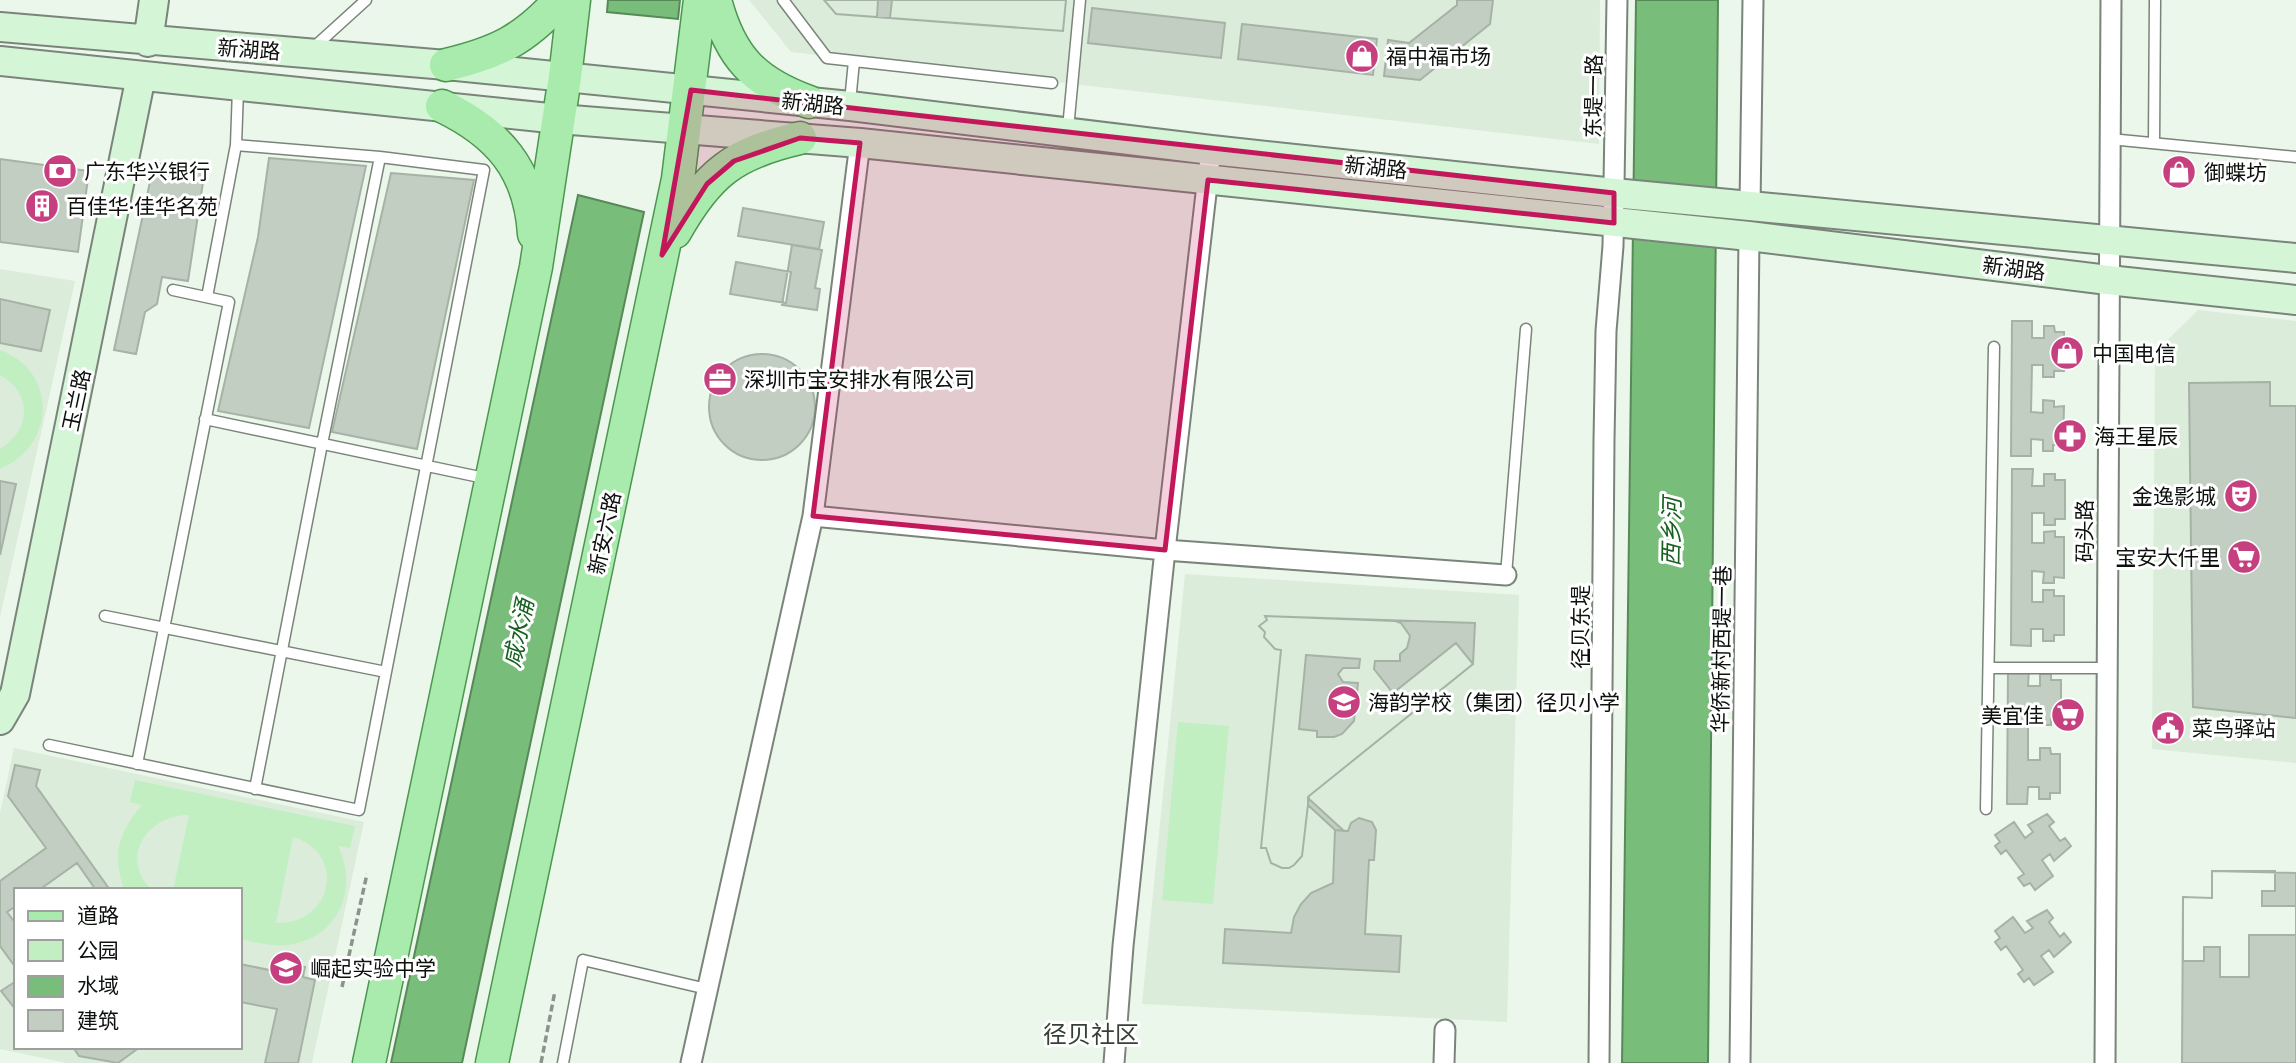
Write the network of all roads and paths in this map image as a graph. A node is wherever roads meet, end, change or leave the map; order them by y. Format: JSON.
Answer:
{"nodes":[{"id":1,"x":155,"y":0,"type":"edge"},
{"id":2,"x":560,"y":0,"type":"edge"},
{"id":3,"x":574,"y":0,"type":"edge"},
{"id":4,"x":700,"y":0,"type":"edge"},
{"id":5,"x":715,"y":0,"type":"edge"},
{"id":6,"x":783,"y":0,"type":"edge"},
{"id":7,"x":1080,"y":0,"type":"edge"},
{"id":8,"x":1617,"y":0,"type":"edge"},
{"id":9,"x":1753,"y":0,"type":"edge"},
{"id":10,"x":2111,"y":0,"type":"edge"},
{"id":11,"x":2155,"y":0,"type":"edge"},
{"id":12,"x":361,"y":2,"type":"edge"},
{"id":13,"x":0,"y":27,"type":"edge"},
{"id":14,"x":148,"y":41,"type":"junction"},
{"id":15,"x":308,"y":54,"type":"junction"},
{"id":16,"x":0,"y":61,"type":"edge"},
{"id":17,"x":854,"y":61,"type":"junction"},
{"id":18,"x":446,"y":65,"type":"junction"},
{"id":19,"x":142,"y":76,"type":"junction"},
{"id":20,"x":565,"y":78,"type":"junction"},
{"id":21,"x":1052,"y":83,"type":"dead end"},
{"id":22,"x":238,"y":85,"type":"junction"},
{"id":23,"x":691,"y":90,"type":"junction"},
{"id":24,"x":809,"y":102,"type":"junction"},
{"id":25,"x":442,"y":106,"type":"junction"},
{"id":26,"x":850,"y":106,"type":"junction"},
{"id":27,"x":559,"y":118,"type":"junction"},
{"id":28,"x":685,"y":131,"type":"junction"},
{"id":29,"x":1067,"y":133,"type":"junction"},
{"id":30,"x":800,"y":138,"type":"junction"},
{"id":31,"x":2109,"y":139,"type":"junction"},
{"id":32,"x":2154,"y":143,"type":"junction"},
{"id":33,"x":860,"y":144,"type":"junction"},
{"id":34,"x":236,"y":145,"type":"junction"},
{"id":35,"x":1211,"y":150,"type":"junction"},
{"id":36,"x":2296,"y":157,"type":"edge"},
{"id":37,"x":380,"y":158,"type":"junction"},
{"id":38,"x":1208,"y":180,"type":"junction"},
{"id":39,"x":1619,"y":193,"type":"junction"},
{"id":40,"x":1741,"y":205,"type":"junction"},
{"id":41,"x":1619,"y":223,"type":"junction"},
{"id":42,"x":1741,"y":235,"type":"junction"},
{"id":43,"x":2108,"y":239,"type":"junction"},
{"id":44,"x":662,"y":255,"type":"junction"},
{"id":45,"x":2296,"y":258,"type":"edge"},
{"id":46,"x":536,"y":267,"type":"junction"},
{"id":47,"x":2108,"y":280,"type":"junction"},
{"id":48,"x":173,"y":290,"type":"dead end"},
{"id":49,"x":207,"y":297,"type":"junction"},
{"id":50,"x":2296,"y":300,"type":"edge"},
{"id":51,"x":1525,"y":329,"type":"dead end"},
{"id":52,"x":1994,"y":347,"type":"dead end"},
{"id":53,"x":205,"y":419,"type":"junction"},
{"id":54,"x":322,"y":444,"type":"junction"},
{"id":55,"x":426,"y":466,"type":"junction"},
{"id":56,"x":492,"y":479,"type":"junction"},
{"id":57,"x":813,"y":516,"type":"junction"},
{"id":58,"x":1165,"y":550,"type":"junction"},
{"id":59,"x":1506,"y":575,"type":"joint"},
{"id":60,"x":105,"y":615,"type":"dead end"},
{"id":61,"x":164,"y":627,"type":"junction"},
{"id":62,"x":282,"y":651,"type":"junction"},
{"id":63,"x":1989,"y":668,"type":"junction"},
{"id":64,"x":2106,"y":668,"type":"junction"},
{"id":65,"x":386,"y":672,"type":"junction"},
{"id":66,"x":0,"y":720,"type":"edge"},
{"id":67,"x":50,"y":745,"type":"dead end"},
{"id":68,"x":137,"y":764,"type":"junction"},
{"id":69,"x":255,"y":789,"type":"junction"},
{"id":70,"x":1986,"y":809,"type":"dead end"},
{"id":71,"x":367,"y":874,"type":"dead end"},
{"id":72,"x":342,"y":987,"type":"dead end"},
{"id":73,"x":707,"y":989,"type":"junction"},
{"id":74,"x":555,"y":991,"type":"dead end"},
{"id":75,"x":1445,"y":1030,"type":"dead end"},
{"id":76,"x":369,"y":1063,"type":"edge"},
{"id":77,"x":492,"y":1063,"type":"edge"},
{"id":78,"x":541,"y":1063,"type":"edge"},
{"id":79,"x":563,"y":1063,"type":"edge"},
{"id":80,"x":691,"y":1063,"type":"edge"},
{"id":81,"x":1114,"y":1063,"type":"edge"},
{"id":82,"x":1444,"y":1063,"type":"edge"},
{"id":83,"x":1599,"y":1063,"type":"edge"},
{"id":84,"x":1740,"y":1063,"type":"edge"},
{"id":85,"x":2105,"y":1063,"type":"edge"}],
"edges":[{"from":1,"to":14,"type":"main road"},
{"from":2,"to":18,"type":"main road"},
{"from":3,"to":20,"type":"main road"},
{"from":4,"to":23,"type":"main road","name":"新安六路"},
{"from":5,"to":24,"type":"main road"},
{"from":6,"to":17,"type":"lane"},
{"from":7,"to":29,"type":"lane"},
{"from":8,"to":39,"type":"street","name":"东堤一路"},
{"from":9,"to":40,"type":"street"},
{"from":10,"to":31,"type":"street","name":"码头路"},
{"from":11,"to":32,"type":"lane"},
{"from":12,"to":15,"type":"lane"},
{"from":13,"to":14,"type":"main road","name":"新湖路"},
{"from":14,"to":15,"type":"main road","name":"新湖路"},
{"from":15,"to":18,"type":"main road","name":"新湖路"},
{"from":16,"to":19,"type":"main road","name":"新湖路"},
{"from":17,"to":21,"type":"lane"},
{"from":17,"to":26,"type":"lane"},
{"from":18,"to":20,"type":"main road","name":"新湖路"},
{"from":19,"to":22,"type":"main road","name":"新湖路"},
{"from":19,"to":66,"type":"main road","name":"玉兰路"},
{"from":20,"to":23,"type":"main road","name":"新湖路"},
{"from":20,"to":27,"type":"main road"},
{"from":22,"to":25,"type":"main road","name":"新湖路"},
{"from":22,"to":34,"type":"lane"},
{"from":23,"to":24,"type":"main road","name":"新湖路"},
{"from":23,"to":28,"type":"main road","name":"新安六路"},
{"from":24,"to":26,"type":"main road","name":"新湖路"},
{"from":25,"to":27,"type":"main road","name":"新湖路"},
{"from":25,"to":46,"type":"main road"},
{"from":26,"to":29,"type":"main road","name":"新湖路"},
{"from":27,"to":28,"type":"main road","name":"新湖路"},
{"from":27,"to":46,"type":"main road"},
{"from":28,"to":30,"type":"main road","name":"新湖路"},
{"from":28,"to":44,"type":"main road","name":"新安六路"},
{"from":29,"to":35,"type":"main road","name":"新湖路"},
{"from":30,"to":33,"type":"main road","name":"新湖路"},
{"from":30,"to":44,"type":"main road"},
{"from":31,"to":32,"type":"lane"},
{"from":31,"to":43,"type":"street","name":"码头路"},
{"from":32,"to":36,"type":"lane"},
{"from":33,"to":38,"type":"main road","name":"新湖路"},
{"from":33,"to":57,"type":"street"},
{"from":34,"to":37,"type":"lane"},
{"from":34,"to":49,"type":"lane"},
{"from":35,"to":38,"type":"street"},
{"from":35,"to":39,"type":"main road","name":"新湖路"},
{"from":37,"to":54,"type":"lane"},
{"from":37,"to":55,"type":"lane"},
{"from":38,"to":41,"type":"main road","name":"新湖路"},
{"from":38,"to":58,"type":"street"},
{"from":39,"to":40,"type":"main road","name":"新湖路"},
{"from":39,"to":41,"type":"street","name":"径贝东堤"},
{"from":40,"to":43,"type":"main road","name":"新湖路"},
{"from":41,"to":42,"type":"main road","name":"新湖路"},
{"from":41,"to":83,"type":"street","name":"径贝东堤"},
{"from":42,"to":47,"type":"main road","name":"新湖路"},
{"from":42,"to":84,"type":"street","name":"华侨新村西堤一巷"},
{"from":43,"to":45,"type":"main road","name":"新湖路"},
{"from":43,"to":47,"type":"street","name":"码头路"},
{"from":44,"to":77,"type":"main road","name":"新安六路"},
{"from":46,"to":56,"type":"main road"},
{"from":47,"to":50,"type":"main road","name":"新湖路"},
{"from":47,"to":64,"type":"street","name":"码头路"},
{"from":48,"to":49,"type":"lane"},
{"from":49,"to":53,"type":"lane"},
{"from":51,"to":59,"type":"lane"},
{"from":52,"to":63,"type":"lane"},
{"from":53,"to":54,"type":"lane"},
{"from":53,"to":61,"type":"lane"},
{"from":54,"to":55,"type":"lane"},
{"from":54,"to":62,"type":"lane"},
{"from":55,"to":56,"type":"lane"},
{"from":55,"to":65,"type":"lane"},
{"from":56,"to":76,"type":"main road"},
{"from":57,"to":58,"type":"street"},
{"from":57,"to":73,"type":"street"},
{"from":58,"to":59,"type":"street"},
{"from":58,"to":81,"type":"street"},
{"from":60,"to":61,"type":"lane"},
{"from":61,"to":62,"type":"lane"},
{"from":61,"to":68,"type":"lane"},
{"from":62,"to":65,"type":"lane"},
{"from":62,"to":69,"type":"lane"},
{"from":63,"to":64,"type":"lane"},
{"from":63,"to":70,"type":"lane"},
{"from":64,"to":85,"type":"street","name":"码头路"},
{"from":65,"to":69,"type":"lane"},
{"from":67,"to":68,"type":"lane"},
{"from":68,"to":69,"type":"lane"},
{"from":71,"to":72,"type":"path"},
{"from":73,"to":79,"type":"lane"},
{"from":73,"to":80,"type":"street"},
{"from":74,"to":78,"type":"path"},
{"from":75,"to":82,"type":"street"}]}
